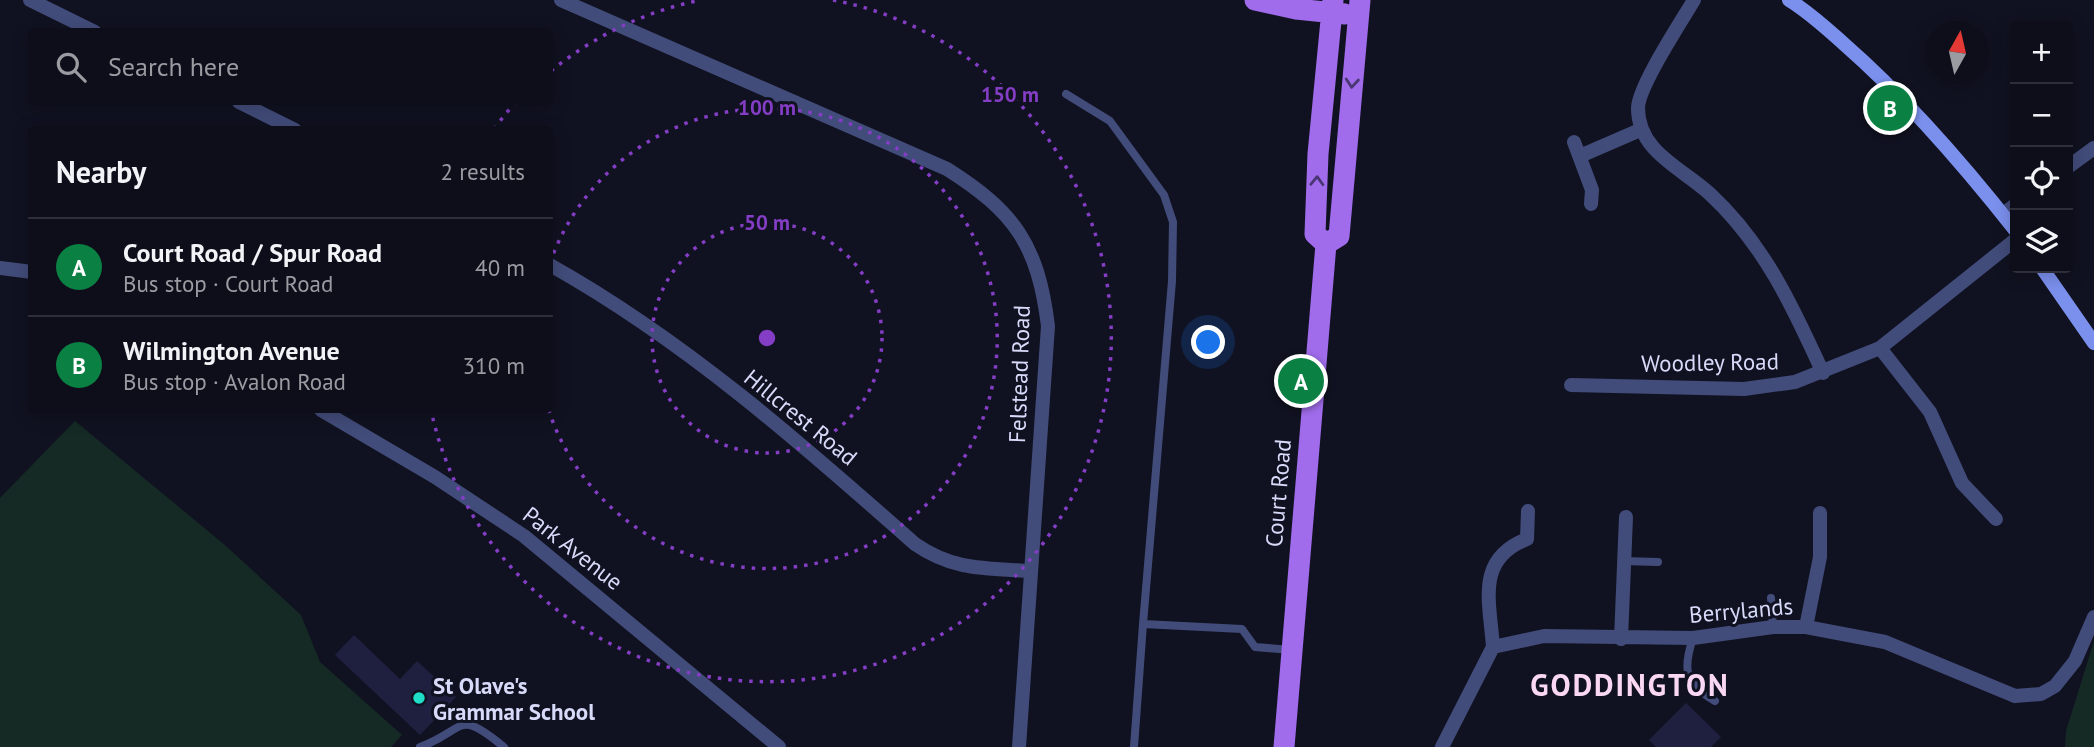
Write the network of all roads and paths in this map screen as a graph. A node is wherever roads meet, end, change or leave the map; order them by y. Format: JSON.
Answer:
{"nodes":[{"id":1,"x":30,"y":0,"type":"edge"},
{"id":2,"x":561,"y":0,"type":"edge"},
{"id":3,"x":1255,"y":0,"type":"edge"},
{"id":4,"x":1694,"y":0,"type":"edge"},
{"id":5,"x":1789,"y":0,"type":"edge"},
{"id":6,"x":1332,"y":6,"type":"edge"},
{"id":7,"x":1359,"y":7,"type":"edge"},
{"id":8,"x":87,"y":28,"type":"edge"},
{"id":9,"x":1066,"y":94,"type":"dead end"},
{"id":10,"x":245,"y":105,"type":"edge"},
{"id":11,"x":287,"y":126,"type":"edge"},
{"id":12,"x":1640,"y":130,"type":"junction"},
{"id":13,"x":2094,"y":148,"type":"edge"},
{"id":14,"x":2073,"y":163,"type":"edge"},
{"id":15,"x":1591,"y":204,"type":"dead end"},
{"id":16,"x":2010,"y":209,"type":"edge"},
{"id":17,"x":2003,"y":214,"type":"junction"},
{"id":18,"x":2010,"y":223,"type":"edge"},
{"id":19,"x":1326,"y":244,"type":"junction"},
{"id":20,"x":2010,"y":244,"type":"edge"},
{"id":21,"x":553,"y":267,"type":"edge"},
{"id":22,"x":0,"y":268,"type":"edge"},
{"id":23,"x":28,"y":272,"type":"edge"},
{"id":24,"x":2045,"y":273,"type":"edge"},
{"id":25,"x":2094,"y":343,"type":"edge"},
{"id":26,"x":1880,"y":348,"type":"junction"},
{"id":27,"x":1823,"y":373,"type":"junction"},
{"id":28,"x":1571,"y":385,"type":"dead end"},
{"id":29,"x":326,"y":413,"type":"edge"},
{"id":30,"x":1528,"y":511,"type":"dead end"},
{"id":31,"x":1820,"y":513,"type":"dead end"},
{"id":32,"x":1626,"y":517,"type":"dead end"},
{"id":33,"x":1996,"y":519,"type":"dead end"},
{"id":34,"x":1623,"y":561,"type":"junction"},
{"id":35,"x":1658,"y":562,"type":"dead end"},
{"id":36,"x":1031,"y":571,"type":"junction"},
{"id":37,"x":1771,"y":598,"type":"dead end"},
{"id":38,"x":2094,"y":617,"type":"edge"},
{"id":39,"x":1143,"y":624,"type":"junction"},
{"id":40,"x":1773,"y":627,"type":"junction"},
{"id":41,"x":1806,"y":627,"type":"junction"},
{"id":42,"x":1693,"y":638,"type":"junction"},
{"id":43,"x":1620,"y":639,"type":"junction"},
{"id":44,"x":1493,"y":647,"type":"junction"},
{"id":45,"x":1292,"y":650,"type":"junction"},
{"id":46,"x":1715,"y":701,"type":"dead end"},
{"id":47,"x":419,"y":747,"type":"edge"},
{"id":48,"x":504,"y":747,"type":"edge"},
{"id":49,"x":779,"y":747,"type":"edge"},
{"id":50,"x":1019,"y":747,"type":"edge"},
{"id":51,"x":1134,"y":747,"type":"edge"},
{"id":52,"x":1284,"y":747,"type":"edge"},
{"id":53,"x":1442,"y":747,"type":"edge"}],
"edges":[{"from":1,"to":8,"type":"street"},
{"from":2,"to":36,"type":"street","name":"Felstead Road"},
{"from":3,"to":6,"type":"main road"},
{"from":4,"to":12,"type":"street"},
{"from":5,"to":17,"type":"street"},
{"from":6,"to":7,"type":"main road"},
{"from":19,"to":6,"type":"main road","name":"Court Road","one_way":true},
{"from":7,"to":19,"type":"main road","name":"Court Road","one_way":true},
{"from":9,"to":39,"type":"lane"},
{"from":10,"to":11,"type":"street"},
{"from":12,"to":15,"type":"street"},
{"from":12,"to":27,"type":"street"},
{"from":13,"to":14,"type":"street"},
{"from":16,"to":17,"type":"street"},
{"from":17,"to":18,"type":"street"},
{"from":19,"to":45,"type":"main road","name":"Court Road"},
{"from":20,"to":26,"type":"street","name":"Woodley Road"},
{"from":21,"to":36,"type":"street","name":"Hillcrest Road"},
{"from":22,"to":23,"type":"street"},
{"from":24,"to":25,"type":"street"},
{"from":26,"to":27,"type":"street","name":"Woodley Road"},
{"from":26,"to":33,"type":"street"},
{"from":27,"to":28,"type":"street","name":"Woodley Road"},
{"from":29,"to":49,"type":"street","name":"Park Avenue"},
{"from":30,"to":44,"type":"street"},
{"from":31,"to":41,"type":"street"},
{"from":32,"to":34,"type":"street"},
{"from":34,"to":35,"type":"lane"},
{"from":34,"to":43,"type":"street"},
{"from":36,"to":50,"type":"street","name":"Felstead Road"},
{"from":37,"to":40,"type":"lane"},
{"from":38,"to":41,"type":"street","name":"Berrylands"},
{"from":39,"to":45,"type":"lane"},
{"from":39,"to":51,"type":"lane"},
{"from":40,"to":41,"type":"street","name":"Berrylands"},
{"from":40,"to":42,"type":"street","name":"Berrylands"},
{"from":42,"to":43,"type":"street","name":"Berrylands"},
{"from":42,"to":46,"type":"lane"},
{"from":43,"to":44,"type":"street","name":"Berrylands"},
{"from":44,"to":53,"type":"street"},
{"from":45,"to":52,"type":"main road","name":"Court Road"},
{"from":47,"to":48,"type":"lane"}]}
